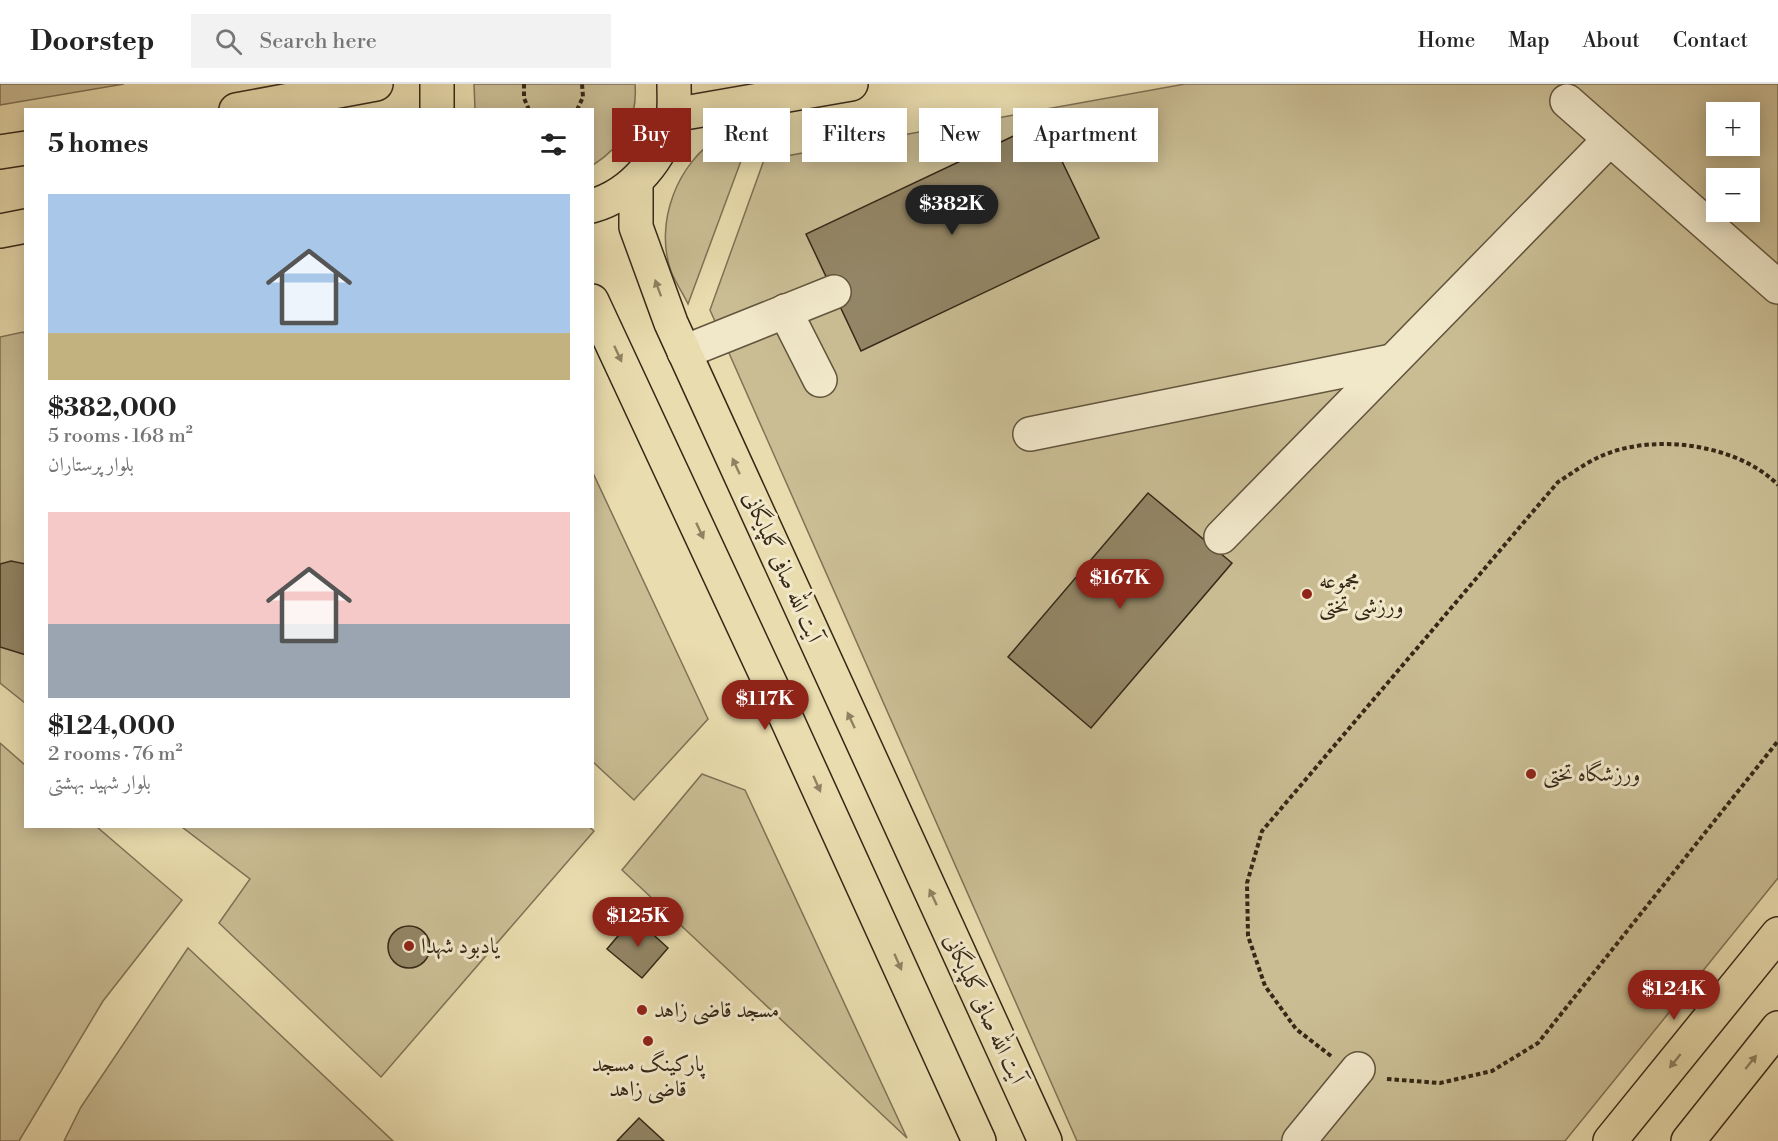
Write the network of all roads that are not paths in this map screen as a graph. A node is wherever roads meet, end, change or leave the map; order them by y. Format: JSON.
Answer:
{"nodes":[{"id":1,"x":376,"y":84,"type":"edge"},
{"id":2,"x":437,"y":84,"type":"edge"},
{"id":3,"x":851,"y":84,"type":"edge"},
{"id":4,"x":674,"y":99,"type":"edge"},
{"id":5,"x":1567,"y":101,"type":"dead end"},
{"id":6,"x":247,"y":108,"type":"edge"},
{"id":7,"x":437,"y":108,"type":"edge"},
{"id":8,"x":1610,"y":139,"type":"junction"},
{"id":9,"x":24,"y":148,"type":"edge"},
{"id":10,"x":0,"y":152,"type":"edge"},
{"id":11,"x":636,"y":182,"type":"junction"},
{"id":12,"x":594,"y":205,"type":"edge"},
{"id":13,"x":24,"y":226,"type":"edge"},
{"id":14,"x":0,"y":231,"type":"edge"},
{"id":15,"x":1778,"y":287,"type":"edge"},
{"id":16,"x":834,"y":292,"type":"dead end"},
{"id":17,"x":594,"y":305,"type":"edge"},
{"id":18,"x":785,"y":311,"type":"junction"},
{"id":19,"x":684,"y":352,"type":"junction"},
{"id":20,"x":1392,"y":361,"type":"junction"},
{"id":21,"x":820,"y":380,"type":"dead end"},
{"id":22,"x":1030,"y":434,"type":"dead end"},
{"id":23,"x":1221,"y":537,"type":"dead end"},
{"id":24,"x":1778,"y":933,"type":"edge"},
{"id":25,"x":1778,"y":1029,"type":"edge"},
{"id":26,"x":1358,"y":1069,"type":"road end"},
{"id":27,"x":980,"y":1141,"type":"edge"},
{"id":28,"x":1046,"y":1141,"type":"edge"},
{"id":29,"x":1299,"y":1141,"type":"edge"},
{"id":30,"x":1610,"y":1141,"type":"edge"},
{"id":31,"x":1688,"y":1141,"type":"edge"}],
"edges":[{"from":1,"to":6,"type":"main road"},
{"from":2,"to":7,"type":"main road"},
{"from":3,"to":4,"type":"main road"},
{"from":4,"to":11,"type":"main road"},
{"from":5,"to":8,"type":"street"},
{"from":8,"to":15,"type":"street"},
{"from":8,"to":20,"type":"street"},
{"from":9,"to":10,"type":"main road"},
{"from":11,"to":12,"type":"main road"},
{"from":19,"to":11,"type":"main road","name":"آیت الله صافی گلپایگانی","one_way":true},
{"from":13,"to":14,"type":"main road"},
{"from":16,"to":18,"type":"street"},
{"from":17,"to":27,"type":"main road","one_way":true},
{"from":18,"to":19,"type":"street"},
{"from":18,"to":21,"type":"street"},
{"from":28,"to":19,"type":"main road","name":"آیت الله صافی گلپایگانی","one_way":true},
{"from":20,"to":22,"type":"street"},
{"from":20,"to":23,"type":"street"},
{"from":24,"to":30,"type":"main road","one_way":true},
{"from":31,"to":25,"type":"main road","one_way":true},
{"from":26,"to":29,"type":"street"}]}
